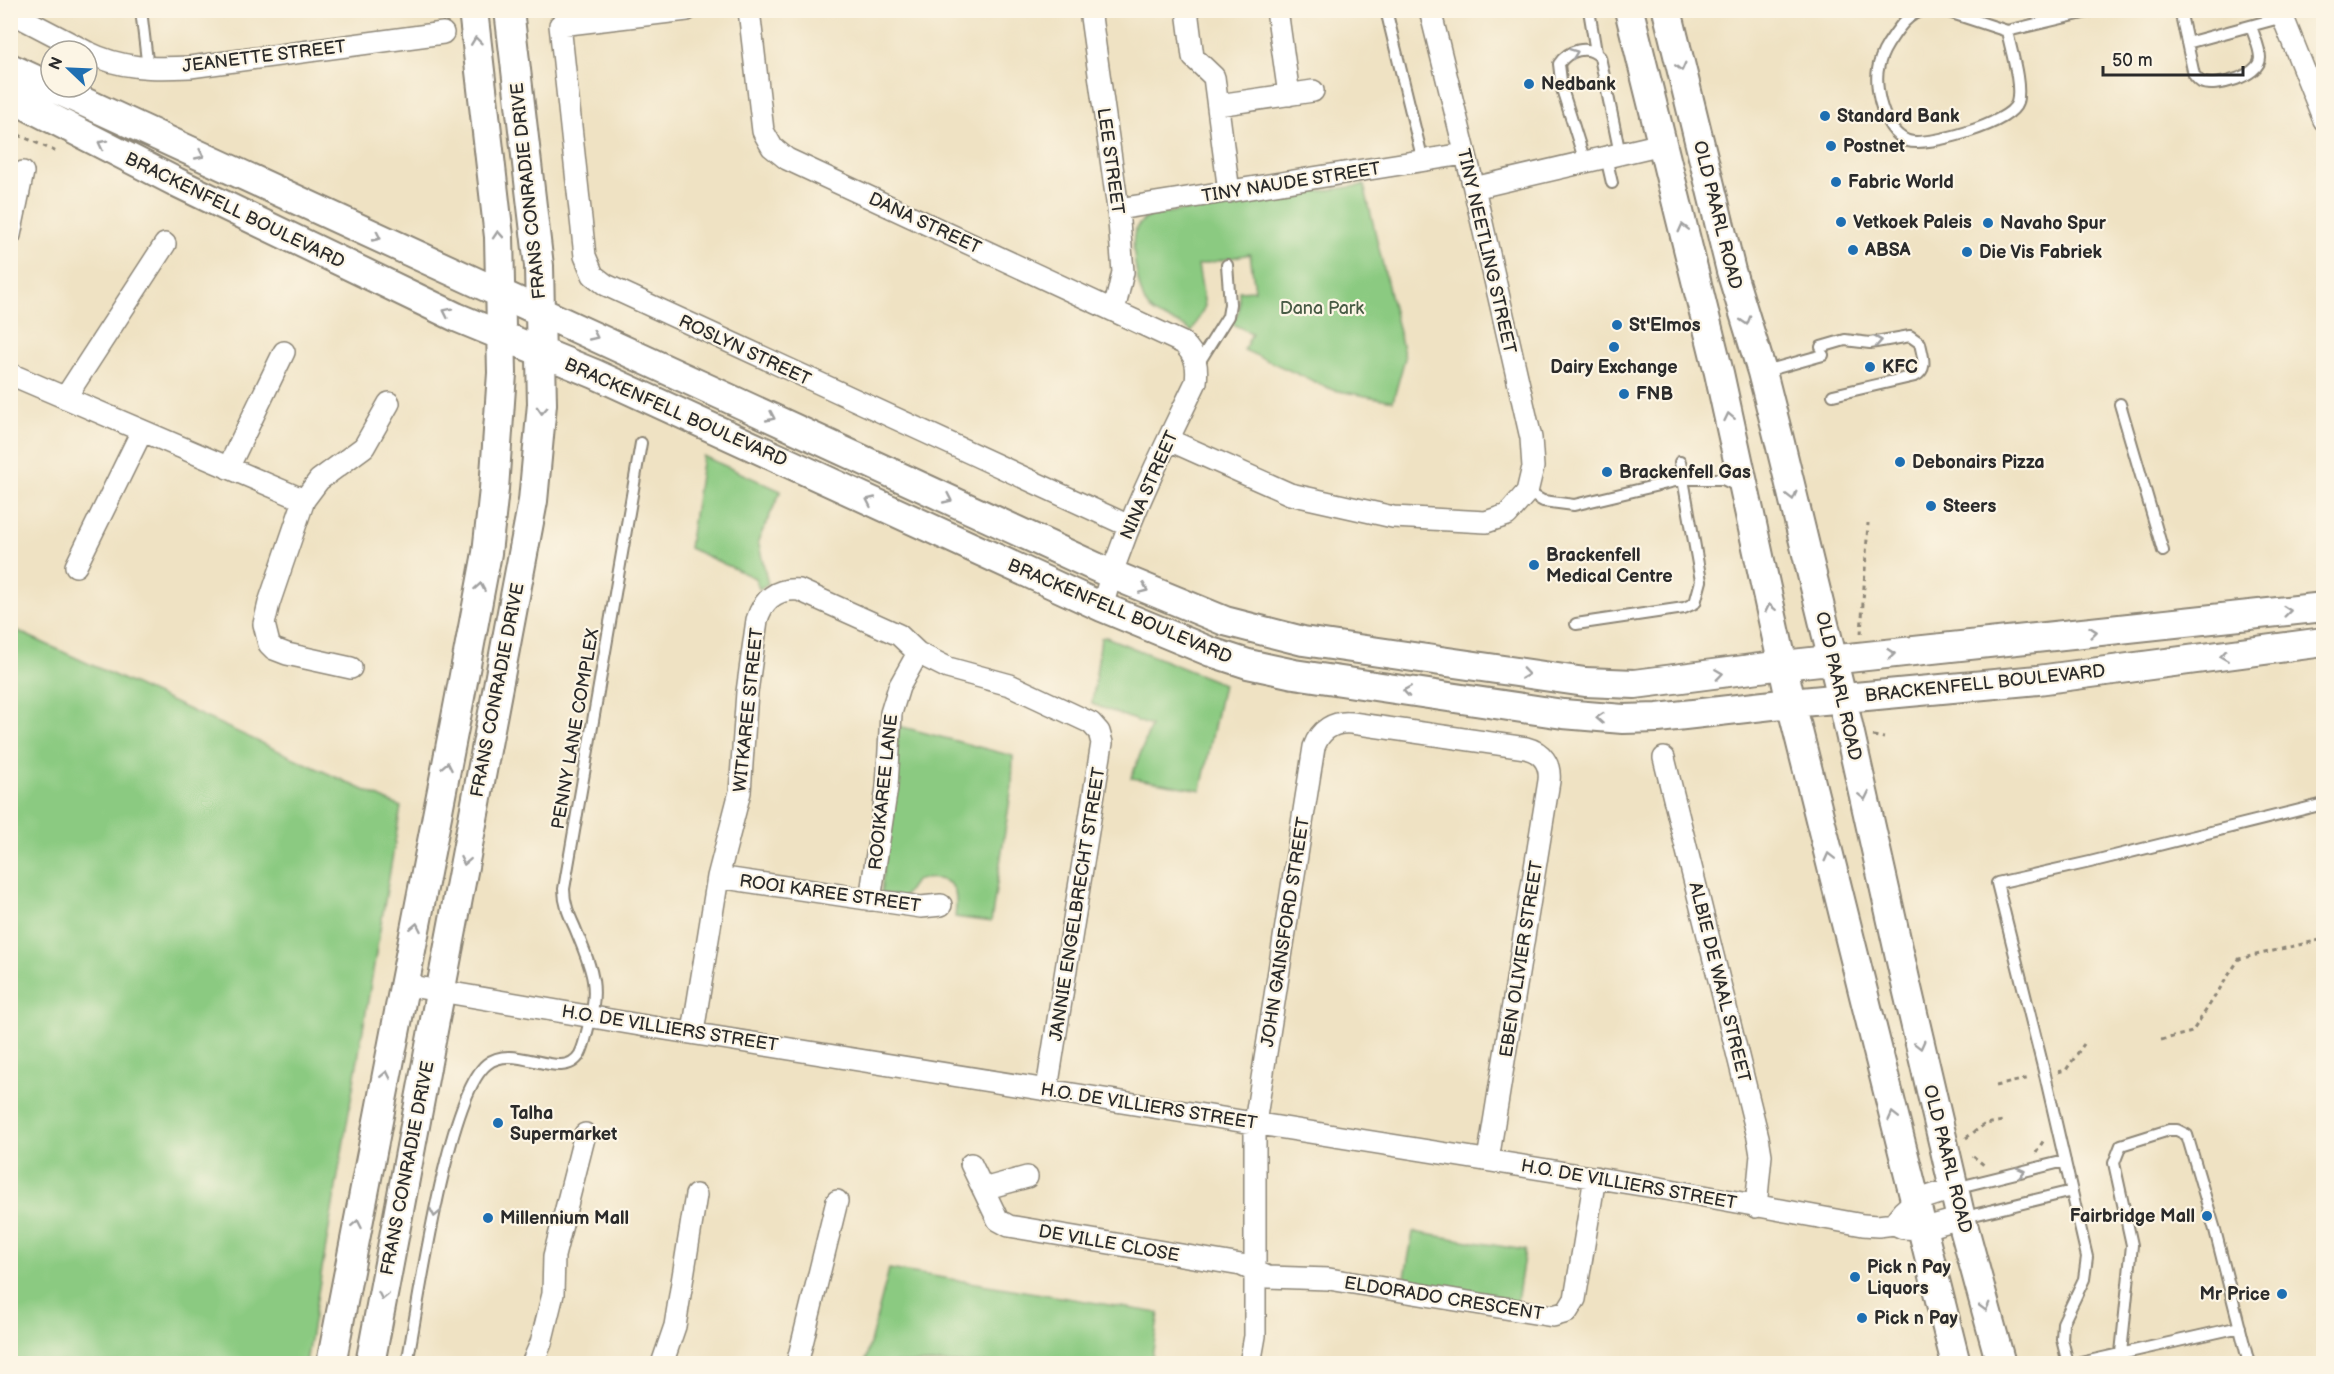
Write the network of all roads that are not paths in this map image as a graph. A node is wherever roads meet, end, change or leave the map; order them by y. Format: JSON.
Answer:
{"nodes":[{"id":1,"x":141,"y":10,"type":"edge"},
{"id":2,"x":472,"y":10,"type":"edge"},
{"id":3,"x":509,"y":10,"type":"edge"},
{"id":4,"x":687,"y":10,"type":"edge"},
{"id":5,"x":749,"y":10,"type":"edge"},
{"id":6,"x":1090,"y":10,"type":"edge"},
{"id":7,"x":1187,"y":10,"type":"edge"},
{"id":8,"x":1277,"y":10,"type":"edge"},
{"id":9,"x":1386,"y":10,"type":"edge"},
{"id":10,"x":1430,"y":10,"type":"edge"},
{"id":11,"x":1589,"y":10,"type":"edge"},
{"id":12,"x":1629,"y":10,"type":"edge"},
{"id":13,"x":1667,"y":10,"type":"edge"},
{"id":14,"x":1924,"y":10,"type":"edge"},
{"id":15,"x":1943,"y":10,"type":"edge"},
{"id":16,"x":2096,"y":10,"type":"edge"},
{"id":17,"x":2180,"y":10,"type":"edge"},
{"id":18,"x":10,"y":12,"type":"edge"},
{"id":19,"x":2281,"y":14,"type":"edge"},
{"id":20,"x":2251,"y":26,"type":"junction"},
{"id":21,"x":2007,"y":31,"type":"junction"},
{"id":22,"x":443,"y":33,"type":"dead end"},
{"id":23,"x":63,"y":39,"type":"edge"},
{"id":24,"x":2187,"y":43,"type":"junction"},
{"id":25,"x":1596,"y":52,"type":"junction"},
{"id":26,"x":99,"y":56,"type":"edge"},
{"id":27,"x":10,"y":68,"type":"edge"},
{"id":28,"x":148,"y":69,"type":"junction"},
{"id":29,"x":1313,"y":91,"type":"dead end"},
{"id":30,"x":1289,"y":95,"type":"junction"},
{"id":31,"x":10,"y":97,"type":"edge"},
{"id":32,"x":1218,"y":105,"type":"junction"},
{"id":33,"x":2324,"y":120,"type":"edge"},
{"id":34,"x":1662,"y":144,"type":"junction"},
{"id":35,"x":1464,"y":154,"type":"junction"},
{"id":36,"x":1613,"y":156,"type":"junction"},
{"id":37,"x":1423,"y":161,"type":"junction"},
{"id":38,"x":1585,"y":162,"type":"junction"},
{"id":39,"x":23,"y":172,"type":"dead end"},
{"id":40,"x":1612,"y":183,"type":"dead end"},
{"id":41,"x":1474,"y":188,"type":"junction"},
{"id":42,"x":1229,"y":192,"type":"junction"},
{"id":43,"x":1118,"y":209,"type":"junction"},
{"id":44,"x":10,"y":235,"type":"edge"},
{"id":45,"x":165,"y":244,"type":"dead end"},
{"id":46,"x":1227,"y":264,"type":"dead end"},
{"id":47,"x":500,"y":293,"type":"junction"},
{"id":48,"x":1114,"y":311,"type":"junction"},
{"id":49,"x":540,"y":312,"type":"junction"},
{"id":50,"x":501,"y":335,"type":"junction"},
{"id":51,"x":284,"y":352,"type":"dead end"},
{"id":52,"x":541,"y":352,"type":"junction"},
{"id":53,"x":1198,"y":364,"type":"junction"},
{"id":54,"x":1762,"y":372,"type":"junction"},
{"id":55,"x":10,"y":374,"type":"edge"},
{"id":56,"x":1833,"y":395,"type":"dead end"},
{"id":57,"x":65,"y":398,"type":"junction"},
{"id":58,"x":388,"y":403,"type":"dead end"},
{"id":59,"x":2120,"y":404,"type":"dead end"},
{"id":60,"x":142,"y":431,"type":"junction"},
{"id":61,"x":1169,"y":440,"type":"junction"},
{"id":62,"x":641,"y":443,"type":"dead end"},
{"id":63,"x":1680,"y":462,"type":"dead end"},
{"id":64,"x":228,"y":468,"type":"junction"},
{"id":65,"x":1684,"y":479,"type":"junction"},
{"id":66,"x":1744,"y":490,"type":"junction"},
{"id":67,"x":1527,"y":492,"type":"junction"},
{"id":68,"x":304,"y":500,"type":"junction"},
{"id":69,"x":1129,"y":526,"type":"junction"},
{"id":70,"x":2163,"y":551,"type":"dead end"},
{"id":71,"x":76,"y":566,"type":"dead end"},
{"id":72,"x":1111,"y":574,"type":"junction"},
{"id":73,"x":1102,"y":607,"type":"junction"},
{"id":74,"x":2324,"y":607,"type":"edge"},
{"id":75,"x":1576,"y":624,"type":"dead end"},
{"id":76,"x":2324,"y":642,"type":"edge"},
{"id":77,"x":918,"y":653,"type":"junction"},
{"id":78,"x":1833,"y":660,"type":"junction"},
{"id":79,"x":1783,"y":665,"type":"junction"},
{"id":80,"x":351,"y":668,"type":"dead end"},
{"id":81,"x":1842,"y":698,"type":"junction"},
{"id":82,"x":1791,"y":703,"type":"junction"},
{"id":83,"x":1091,"y":723,"type":"joint"},
{"id":84,"x":1544,"y":758,"type":"joint"},
{"id":85,"x":1664,"y":758,"type":"dead end"},
{"id":86,"x":2324,"y":804,"type":"edge"},
{"id":87,"x":718,"y":878,"type":"junction"},
{"id":88,"x":870,"y":900,"type":"junction"},
{"id":89,"x":941,"y":905,"type":"dead end"},
{"id":90,"x":405,"y":985,"type":"junction"},
{"id":91,"x":441,"y":991,"type":"junction"},
{"id":92,"x":591,"y":1016,"type":"junction"},
{"id":93,"x":693,"y":1032,"type":"junction"},
{"id":94,"x":1047,"y":1089,"type":"junction"},
{"id":95,"x":1255,"y":1123,"type":"junction"},
{"id":96,"x":585,"y":1134,"type":"dead end"},
{"id":97,"x":1488,"y":1160,"type":"junction"},
{"id":98,"x":2065,"y":1161,"type":"junction"},
{"id":99,"x":971,"y":1164,"type":"dead end"},
{"id":100,"x":1595,"y":1177,"type":"junction"},
{"id":101,"x":1028,"y":1178,"type":"dead end"},
{"id":102,"x":1954,"y":1188,"type":"junction"},
{"id":103,"x":982,"y":1189,"type":"junction"},
{"id":104,"x":2072,"y":1191,"type":"junction"},
{"id":105,"x":696,"y":1195,"type":"dead end"},
{"id":106,"x":837,"y":1201,"type":"dead end"},
{"id":107,"x":1915,"y":1201,"type":"junction"},
{"id":108,"x":1756,"y":1207,"type":"junction"},
{"id":109,"x":1961,"y":1218,"type":"junction"},
{"id":110,"x":1907,"y":1226,"type":"junction"},
{"id":111,"x":1255,"y":1271,"type":"junction"},
{"id":112,"x":2240,"y":1327,"type":"junction"},
{"id":113,"x":2121,"y":1353,"type":"junction"},
{"id":114,"x":331,"y":1364,"type":"edge"},
{"id":115,"x":370,"y":1364,"type":"edge"},
{"id":116,"x":407,"y":1364,"type":"edge"},
{"id":117,"x":532,"y":1364,"type":"edge"},
{"id":118,"x":662,"y":1364,"type":"edge"},
{"id":119,"x":797,"y":1364,"type":"edge"},
{"id":120,"x":1250,"y":1364,"type":"edge"},
{"id":121,"x":1956,"y":1364,"type":"edge"},
{"id":122,"x":2001,"y":1364,"type":"edge"},
{"id":123,"x":2068,"y":1364,"type":"edge"},
{"id":124,"x":2076,"y":1364,"type":"edge"},
{"id":125,"x":2249,"y":1364,"type":"edge"}],
"edges":[{"from":1,"to":28,"type":"lane"},
{"from":47,"to":2,"type":"street","name":"FRANS CONRADIE DRIVE","one_way":true},
{"from":3,"to":49,"type":"street","name":"FRANS CONRADIE DRIVE"},
{"from":4,"to":69,"type":"street","name":"ROSLYN STREET"},
{"from":5,"to":48,"type":"street","name":"DANA STREET"},
{"from":6,"to":43,"type":"street","name":"LEE STREET"},
{"from":7,"to":32,"type":"street"},
{"from":8,"to":30,"type":"street"},
{"from":9,"to":37,"type":"lane"},
{"from":10,"to":35,"type":"street","name":"TINY NEETLING STREET"},
{"from":11,"to":25,"type":"lane"},
{"from":12,"to":34,"type":"street","name":"OLD PAARL ROAD"},
{"from":13,"to":54,"type":"street","name":"OLD PAARL ROAD","one_way":true},
{"from":14,"to":21,"type":"lane"},
{"from":15,"to":21,"type":"lane"},
{"from":16,"to":21,"type":"lane"},
{"from":17,"to":24,"type":"lane"},
{"from":18,"to":23,"type":"street","name":"JEANETTE STREET"},
{"from":19,"to":20,"type":"lane"},
{"from":19,"to":33,"type":"street"},
{"from":20,"to":24,"type":"lane"},
{"from":20,"to":24,"type":"lane"},
{"from":22,"to":28,"type":"street","name":"JEANETTE STREET"},
{"from":25,"to":36,"type":"lane"},
{"from":38,"to":25,"type":"lane","one_way":true},
{"from":26,"to":28,"type":"street","name":"JEANETTE STREET"},
{"from":27,"to":47,"type":"street","name":"BRACKENFELL BOULEVARD","one_way":true},
{"from":29,"to":30,"type":"street"},
{"from":30,"to":32,"type":"street"},
{"from":50,"to":31,"type":"street","name":"BRACKENFELL BOULEVARD","one_way":true},
{"from":32,"to":42,"type":"street"},
{"from":34,"to":36,"type":"street"},
{"from":66,"to":34,"type":"street","name":"OLD PAARL ROAD","one_way":true},
{"from":35,"to":37,"type":"street","name":"TINY NAUDE STREET"},
{"from":35,"to":41,"type":"street","name":"TINY NEETLING STREET"},
{"from":36,"to":38,"type":"street"},
{"from":36,"to":40,"type":"lane"},
{"from":37,"to":42,"type":"street","name":"TINY NAUDE STREET"},
{"from":38,"to":41,"type":"street"},
{"from":39,"to":44,"type":"street"},
{"from":41,"to":67,"type":"street","name":"TINY NEETLING STREET"},
{"from":42,"to":43,"type":"street","name":"TINY NAUDE STREET"},
{"from":43,"to":48,"type":"street","name":"LEE STREET"},
{"from":45,"to":57,"type":"street"},
{"from":46,"to":53,"type":"lane"},
{"from":47,"to":49,"type":"street","name":"BRACKENFELL BOULEVARD"},
{"from":47,"to":50,"type":"street","name":"FRANS CONRADIE DRIVE"},
{"from":48,"to":53,"type":"street","name":"DANA STREET"},
{"from":49,"to":52,"type":"street","name":"FRANS CONRADIE DRIVE"},
{"from":49,"to":72,"type":"street","name":"BRACKENFELL BOULEVARD","one_way":true},
{"from":50,"to":52,"type":"street","name":"BRACKENFELL BOULEVARD"},
{"from":90,"to":50,"type":"street","name":"FRANS CONRADIE DRIVE","one_way":true},
{"from":51,"to":64,"type":"street"},
{"from":73,"to":52,"type":"street","name":"BRACKENFELL BOULEVARD","one_way":true},
{"from":52,"to":91,"type":"street","name":"FRANS CONRADIE DRIVE","one_way":true},
{"from":53,"to":61,"type":"street","name":"NINA STREET"},
{"from":54,"to":56,"type":"lane","one_way":true},
{"from":54,"to":78,"type":"street","name":"OLD PAARL ROAD","one_way":true},
{"from":55,"to":57,"type":"street"},
{"from":57,"to":60,"type":"street"},
{"from":58,"to":68,"type":"street"},
{"from":59,"to":70,"type":"lane"},
{"from":60,"to":64,"type":"street"},
{"from":60,"to":71,"type":"street"},
{"from":61,"to":67,"type":"street"},
{"from":61,"to":69,"type":"street","name":"NINA STREET"},
{"from":62,"to":92,"type":"lane","name":"PENNY LANE COMPLEX"},
{"from":63,"to":65,"type":"lane"},
{"from":64,"to":68,"type":"street"},
{"from":65,"to":66,"type":"lane"},
{"from":65,"to":67,"type":"lane"},
{"from":65,"to":75,"type":"lane"},
{"from":79,"to":66,"type":"street","name":"OLD PAARL ROAD","one_way":true},
{"from":68,"to":80,"type":"street"},
{"from":69,"to":72,"type":"street","name":"NINA STREET"},
{"from":72,"to":73,"type":"street","name":"NINA STREET"},
{"from":72,"to":79,"type":"street","name":"BRACKENFELL BOULEVARD","one_way":true},
{"from":82,"to":73,"type":"street","name":"BRACKENFELL BOULEVARD","one_way":true},
{"from":78,"to":74,"type":"street","name":"BRACKENFELL BOULEVARD","one_way":true},
{"from":76,"to":81,"type":"street","name":"BRACKENFELL BOULEVARD","one_way":true},
{"from":77,"to":83,"type":"street","name":"WITKAREE STREET"},
{"from":77,"to":87,"type":"street","name":"WITKAREE STREET"},
{"from":77,"to":88,"type":"street","name":"ROOIKAREE LANE"},
{"from":78,"to":79,"type":"street","name":"BRACKENFELL BOULEVARD"},
{"from":78,"to":81,"type":"street","name":"OLD PAARL ROAD"},
{"from":79,"to":82,"type":"street","name":"OLD PAARL ROAD"},
{"from":81,"to":82,"type":"street","name":"BRACKENFELL BOULEVARD"},
{"from":81,"to":102,"type":"street","name":"OLD PAARL ROAD","one_way":true},
{"from":107,"to":82,"type":"street","name":"OLD PAARL ROAD","one_way":true},
{"from":83,"to":94,"type":"street","name":"JANNIE ENGELBRECHT STREET"},
{"from":84,"to":95,"type":"street","name":"JOHN GAINSFORD STREET"},
{"from":84,"to":97,"type":"street","name":"EBEN OLIVIER STREET"},
{"from":85,"to":108,"type":"street","name":"ALBIE DE WAAL STREET"},
{"from":86,"to":98,"type":"lane"},
{"from":87,"to":88,"type":"street","name":"ROOI KAREE STREET"},
{"from":87,"to":93,"type":"street","name":"WITKAREE STREET"},
{"from":88,"to":89,"type":"street","name":"ROOI KAREE STREET"},
{"from":90,"to":91,"type":"street","name":"H.O. DE VILLIERS STREET"},
{"from":114,"to":90,"type":"street","name":"FRANS CONRADIE DRIVE","one_way":true},
{"from":91,"to":92,"type":"street","name":"H.O. DE VILLIERS STREET"},
{"from":91,"to":115,"type":"street","name":"FRANS CONRADIE DRIVE","one_way":true},
{"from":92,"to":93,"type":"street","name":"H.O. DE VILLIERS STREET"},
{"from":92,"to":116,"type":"lane","name":"PENNY LANE COMPLEX","one_way":true},
{"from":93,"to":94,"type":"street","name":"H.O. DE VILLIERS STREET"},
{"from":94,"to":95,"type":"street","name":"H.O. DE VILLIERS STREET"},
{"from":95,"to":97,"type":"street","name":"H.O. DE VILLIERS STREET"},
{"from":95,"to":111,"type":"street","name":"JOHN GAINSFORD STREET"},
{"from":96,"to":117,"type":"street"},
{"from":97,"to":100,"type":"street","name":"H.O. DE VILLIERS STREET"},
{"from":102,"to":98,"type":"lane","one_way":true},
{"from":98,"to":104,"type":"lane"},
{"from":99,"to":103,"type":"street","name":"DE VILLE CLOSE"},
{"from":100,"to":108,"type":"street","name":"H.O. DE VILLIERS STREET"},
{"from":100,"to":111,"type":"street","name":"ELDORADO CRESCENT"},
{"from":101,"to":103,"type":"street"},
{"from":102,"to":107,"type":"street"},
{"from":102,"to":109,"type":"street","name":"OLD PAARL ROAD"},
{"from":103,"to":111,"type":"street","name":"DE VILLE CLOSE"},
{"from":104,"to":109,"type":"lane"},
{"from":104,"to":123,"type":"lane"},
{"from":105,"to":118,"type":"street"},
{"from":106,"to":119,"type":"street"},
{"from":107,"to":110,"type":"street","name":"OLD PAARL ROAD"},
{"from":108,"to":110,"type":"street","name":"H.O. DE VILLIERS STREET"},
{"from":109,"to":110,"type":"street","name":"H.O. DE VILLIERS STREET"},
{"from":109,"to":122,"type":"street","name":"OLD PAARL ROAD","one_way":true},
{"from":110,"to":121,"type":"street","name":"OLD PAARL ROAD"},
{"from":111,"to":120,"type":"street","name":"JOHN GAINSFORD STREET"},
{"from":112,"to":113,"type":"lane"},
{"from":112,"to":113,"type":"lane"},
{"from":112,"to":125,"type":"lane"},
{"from":113,"to":124,"type":"lane"}]}
